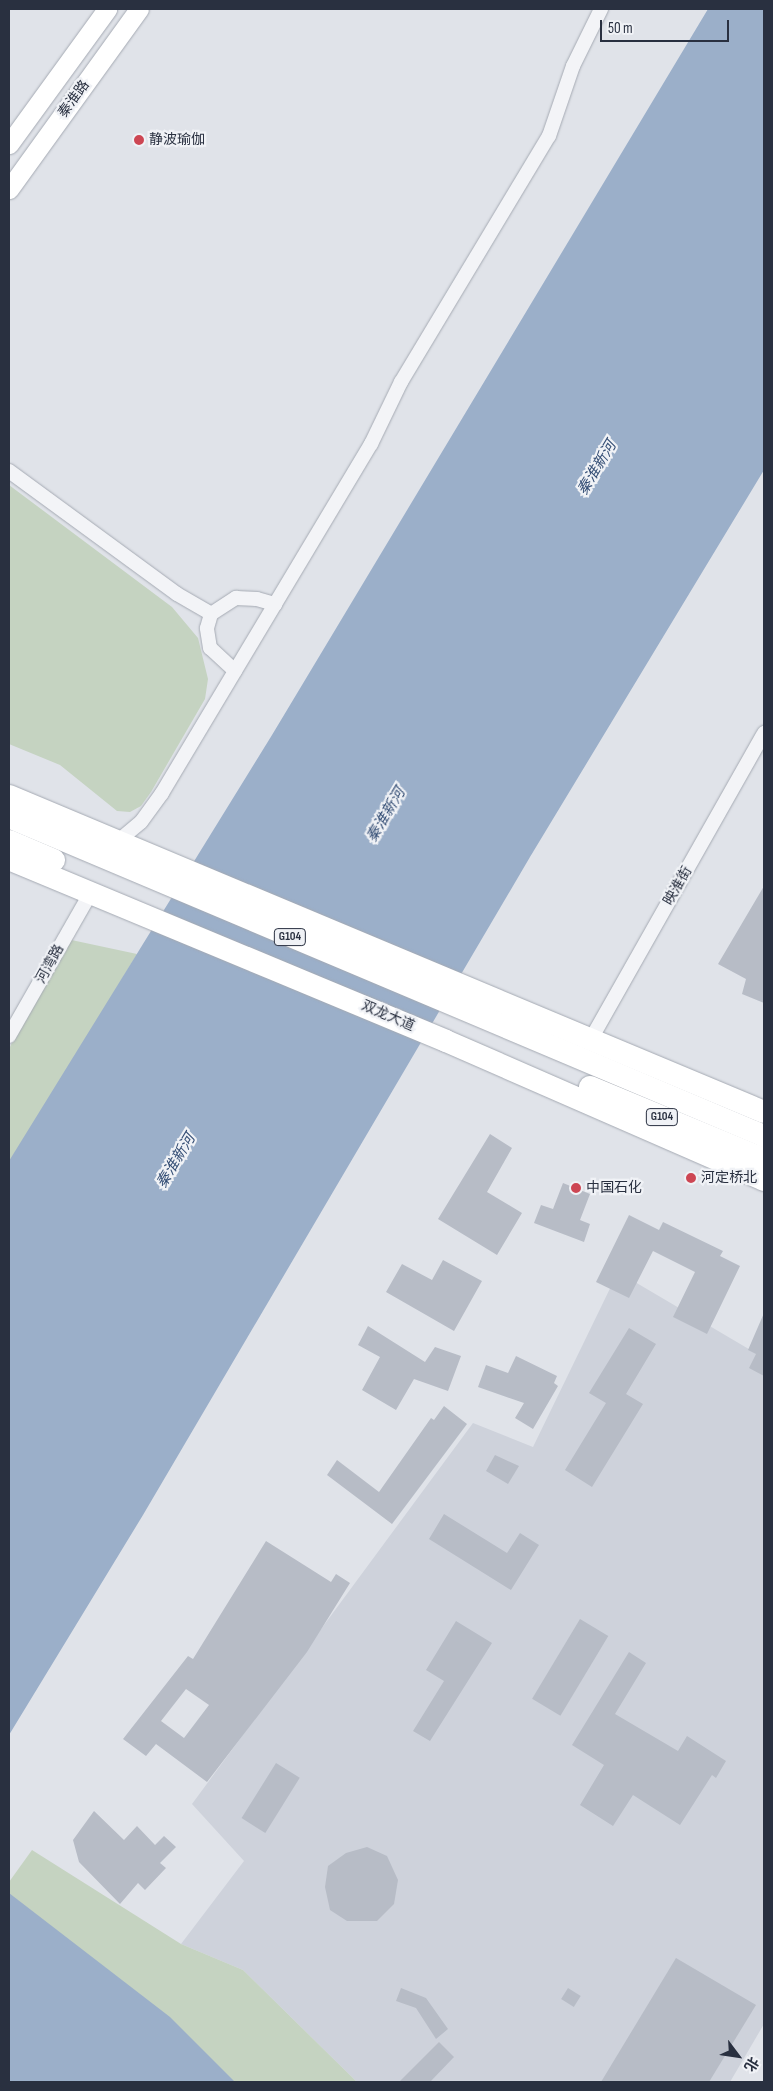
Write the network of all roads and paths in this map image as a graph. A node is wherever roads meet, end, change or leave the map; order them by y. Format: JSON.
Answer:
{"nodes":[{"id":1,"x":107,"y":9,"type":"edge"},
{"id":2,"x":139,"y":9,"type":"edge"},
{"id":3,"x":601,"y":9,"type":"edge"},
{"id":4,"x":9,"y":144,"type":"edge"},
{"id":5,"x":9,"y":189,"type":"edge"},
{"id":6,"x":9,"y":471,"type":"edge"},
{"id":7,"x":275,"y":604,"type":"junction"},
{"id":8,"x":211,"y":614,"type":"junction"},
{"id":9,"x":235,"y":671,"type":"junction"},
{"id":10,"x":764,"y":733,"type":"edge"},
{"id":11,"x":9,"y":796,"type":"edge"},
{"id":12,"x":9,"y":817,"type":"edge"},
{"id":13,"x":9,"y":841,"type":"edge"},
{"id":14,"x":125,"y":846,"type":"junction"},
{"id":15,"x":9,"y":859,"type":"edge"},
{"id":16,"x":99,"y":895,"type":"junction"},
{"id":17,"x":9,"y":1036,"type":"edge"},
{"id":18,"x":591,"y":1039,"type":"junction"},
{"id":19,"x":566,"y":1066,"type":"junction"},
{"id":20,"x":764,"y":1112,"type":"edge"},
{"id":21,"x":764,"y":1136,"type":"edge"},
{"id":22,"x":764,"y":1159,"type":"edge"},
{"id":23,"x":764,"y":1180,"type":"edge"}],
"edges":[{"from":1,"to":4,"type":"main road","name":"秦淮路"},
{"from":2,"to":5,"type":"main road","name":"秦淮路"},
{"from":3,"to":7,"type":"street"},
{"from":6,"to":8,"type":"street"},
{"from":7,"to":8,"type":"street"},
{"from":7,"to":9,"type":"street"},
{"from":8,"to":9,"type":"street"},
{"from":9,"to":14,"type":"street"},
{"from":10,"to":18,"type":"street","name":"映淮街"},
{"from":11,"to":14,"type":"highway","number":"G104"},
{"from":12,"to":19,"type":"highway","number":"G104"},
{"from":13,"to":19,"type":"highway","number":"G104"},
{"from":14,"to":18,"type":"highway","number":"G104"},
{"from":15,"to":16,"type":"highway","name":"双龙大道","number":"G104"},
{"from":16,"to":17,"type":"street","name":"河湾路"},
{"from":16,"to":23,"type":"highway","name":"双龙大道","number":"G104"},
{"from":18,"to":20,"type":"highway","number":"G104"},
{"from":19,"to":21,"type":"highway","number":"G104"},
{"from":19,"to":22,"type":"highway","number":"G104"}]}
